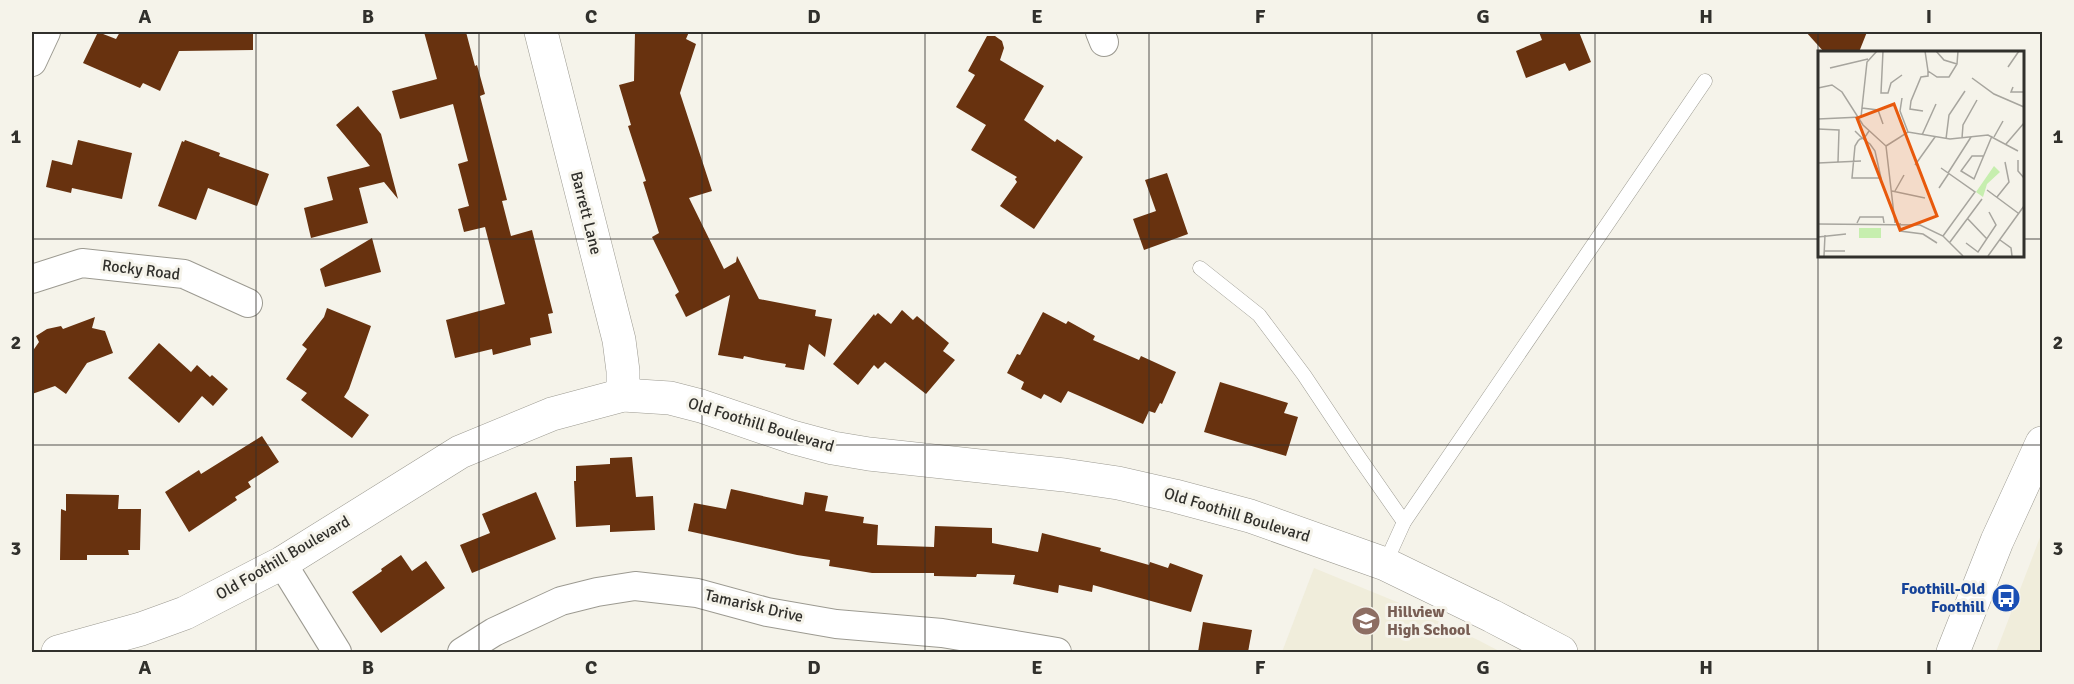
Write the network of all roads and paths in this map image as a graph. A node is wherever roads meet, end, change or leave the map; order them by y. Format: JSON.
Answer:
{"nodes":[{"id":1,"x":46,"y":32,"type":"edge"},
{"id":2,"x":541,"y":32,"type":"edge"},
{"id":3,"x":32,"y":62,"type":"edge"},
{"id":4,"x":1705,"y":81,"type":"dead end"},
{"id":5,"x":1200,"y":268,"type":"dead end"},
{"id":6,"x":32,"y":279,"type":"edge"},
{"id":7,"x":248,"y":303,"type":"dead end"},
{"id":8,"x":623,"y":395,"type":"junction"},
{"id":9,"x":2043,"y":443,"type":"edge"},
{"id":10,"x":1404,"y":522,"type":"junction"},
{"id":11,"x":282,"y":563,"type":"junction"},
{"id":12,"x":1385,"y":564,"type":"junction"},
{"id":13,"x":1958,"y":649,"type":"edge"},
{"id":14,"x":58,"y":652,"type":"edge"},
{"id":15,"x":337,"y":652,"type":"edge"},
{"id":16,"x":462,"y":652,"type":"edge"},
{"id":17,"x":1057,"y":652,"type":"edge"},
{"id":18,"x":1561,"y":652,"type":"edge"}],
"edges":[{"from":1,"to":3,"type":"street"},
{"from":2,"to":8,"type":"street","name":"Barrett Lane"},
{"from":4,"to":10,"type":"lane"},
{"from":5,"to":10,"type":"lane"},
{"from":6,"to":7,"type":"street","name":"Rocky Road"},
{"from":8,"to":11,"type":"street","name":"Old Foothill Boulevard"},
{"from":8,"to":12,"type":"street","name":"Old Foothill Boulevard"},
{"from":9,"to":13,"type":"street"},
{"from":10,"to":12,"type":"lane"},
{"from":11,"to":14,"type":"street","name":"Old Foothill Boulevard"},
{"from":11,"to":15,"type":"street"},
{"from":12,"to":18,"type":"street","name":"Old Foothill Boulevard"},
{"from":16,"to":17,"type":"street","name":"Tamarisk Drive"}]}
